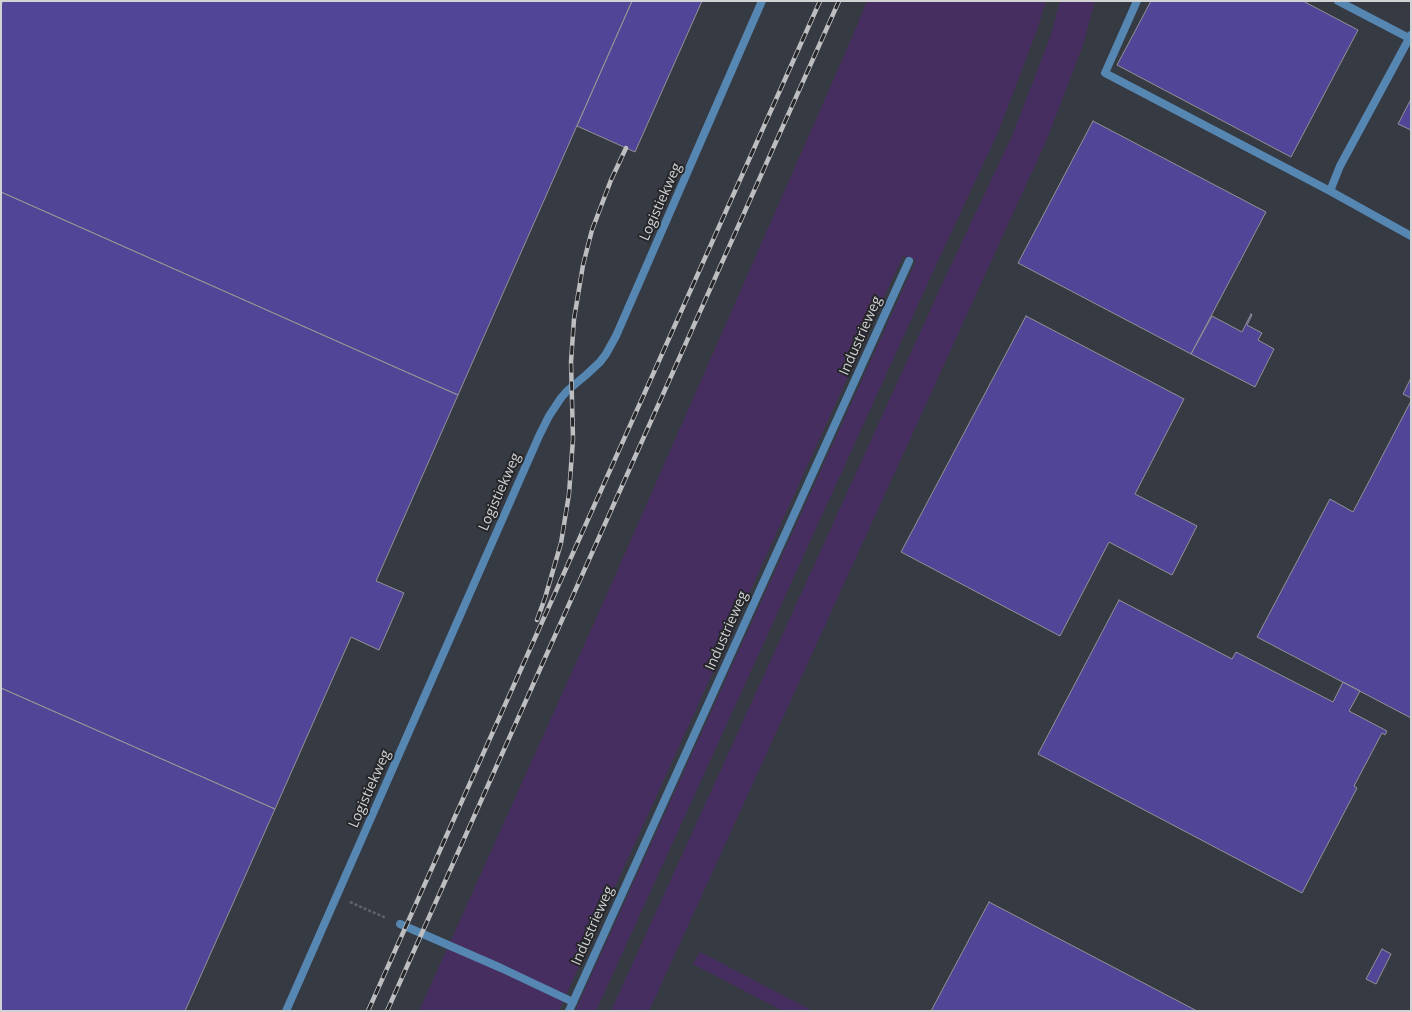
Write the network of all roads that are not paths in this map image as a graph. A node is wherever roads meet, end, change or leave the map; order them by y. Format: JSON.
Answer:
{"nodes":[{"id":1,"x":762,"y":1,"type":"edge"},
{"id":2,"x":1137,"y":1,"type":"edge"},
{"id":3,"x":1338,"y":1,"type":"edge"},
{"id":4,"x":1410,"y":37,"type":"edge"},
{"id":5,"x":1330,"y":191,"type":"junction"},
{"id":6,"x":1411,"y":236,"type":"edge"},
{"id":7,"x":908,"y":262,"type":"dead end"},
{"id":8,"x":400,"y":924,"type":"road end"},
{"id":9,"x":573,"y":1002,"type":"junction"},
{"id":10,"x":286,"y":1011,"type":"edge"},
{"id":11,"x":569,"y":1011,"type":"edge"}],
"edges":[{"from":1,"to":10,"type":"street","name":"Logistiekweg"},
{"from":2,"to":5,"type":"street"},
{"from":3,"to":4,"type":"street"},
{"from":4,"to":5,"type":"street"},
{"from":5,"to":6,"type":"street"},
{"from":7,"to":9,"type":"street","name":"Industrieweg"},
{"from":8,"to":9,"type":"street"},
{"from":9,"to":11,"type":"street","name":"Industrieweg"}]}
